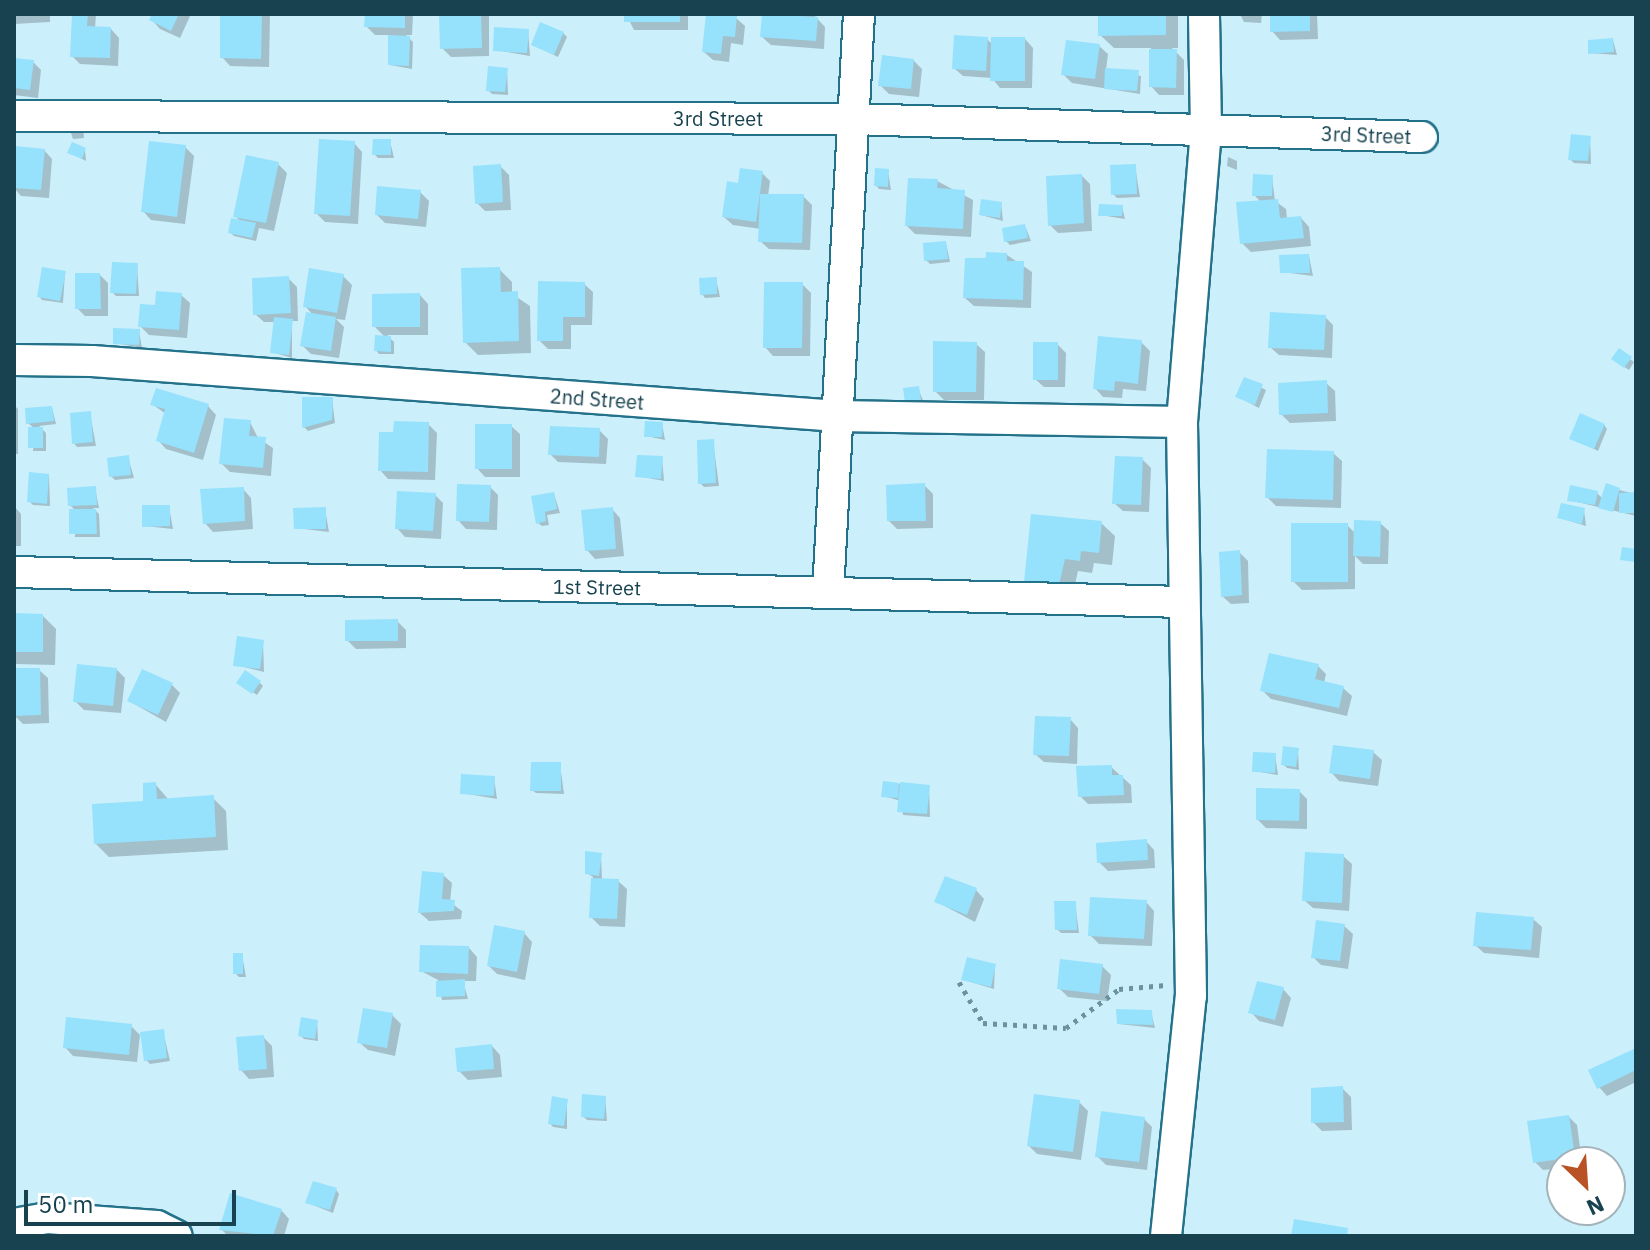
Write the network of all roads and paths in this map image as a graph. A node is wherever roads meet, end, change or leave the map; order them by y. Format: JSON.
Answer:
{"nodes":[{"id":1,"x":859,"y":14,"type":"edge"},
{"id":2,"x":1204,"y":14,"type":"edge"},
{"id":3,"x":14,"y":116,"type":"edge"},
{"id":4,"x":853,"y":119,"type":"junction"},
{"id":5,"x":1206,"y":130,"type":"junction"},
{"id":6,"x":1422,"y":137,"type":"dead end"},
{"id":7,"x":14,"y":360,"type":"edge"},
{"id":8,"x":838,"y":416,"type":"junction"},
{"id":9,"x":1182,"y":422,"type":"junction"},
{"id":10,"x":14,"y":572,"type":"edge"},
{"id":11,"x":828,"y":593,"type":"junction"},
{"id":12,"x":1181,"y":602,"type":"junction"},
{"id":13,"x":959,"y":982,"type":"dead end"},
{"id":14,"x":1191,"y":983,"type":"junction"},
{"id":15,"x":14,"y":1224,"type":"edge"},
{"id":16,"x":177,"y":1236,"type":"edge"},
{"id":17,"x":1166,"y":1236,"type":"edge"}],
"edges":[{"from":1,"to":4,"type":"street"},
{"from":2,"to":5,"type":"street"},
{"from":3,"to":4,"type":"street","name":"3rd Street"},
{"from":4,"to":5,"type":"street","name":"3rd Street"},
{"from":4,"to":8,"type":"street"},
{"from":5,"to":6,"type":"street","name":"3rd Street"},
{"from":5,"to":9,"type":"street"},
{"from":7,"to":8,"type":"street","name":"2nd Street"},
{"from":8,"to":9,"type":"street","name":"2nd Street"},
{"from":8,"to":11,"type":"street"},
{"from":9,"to":12,"type":"street"},
{"from":10,"to":11,"type":"street","name":"1st Street"},
{"from":11,"to":12,"type":"street","name":"1st Street"},
{"from":12,"to":14,"type":"street"},
{"from":13,"to":14,"type":"path"},
{"from":14,"to":17,"type":"street"},
{"from":15,"to":16,"type":"street"}]}
